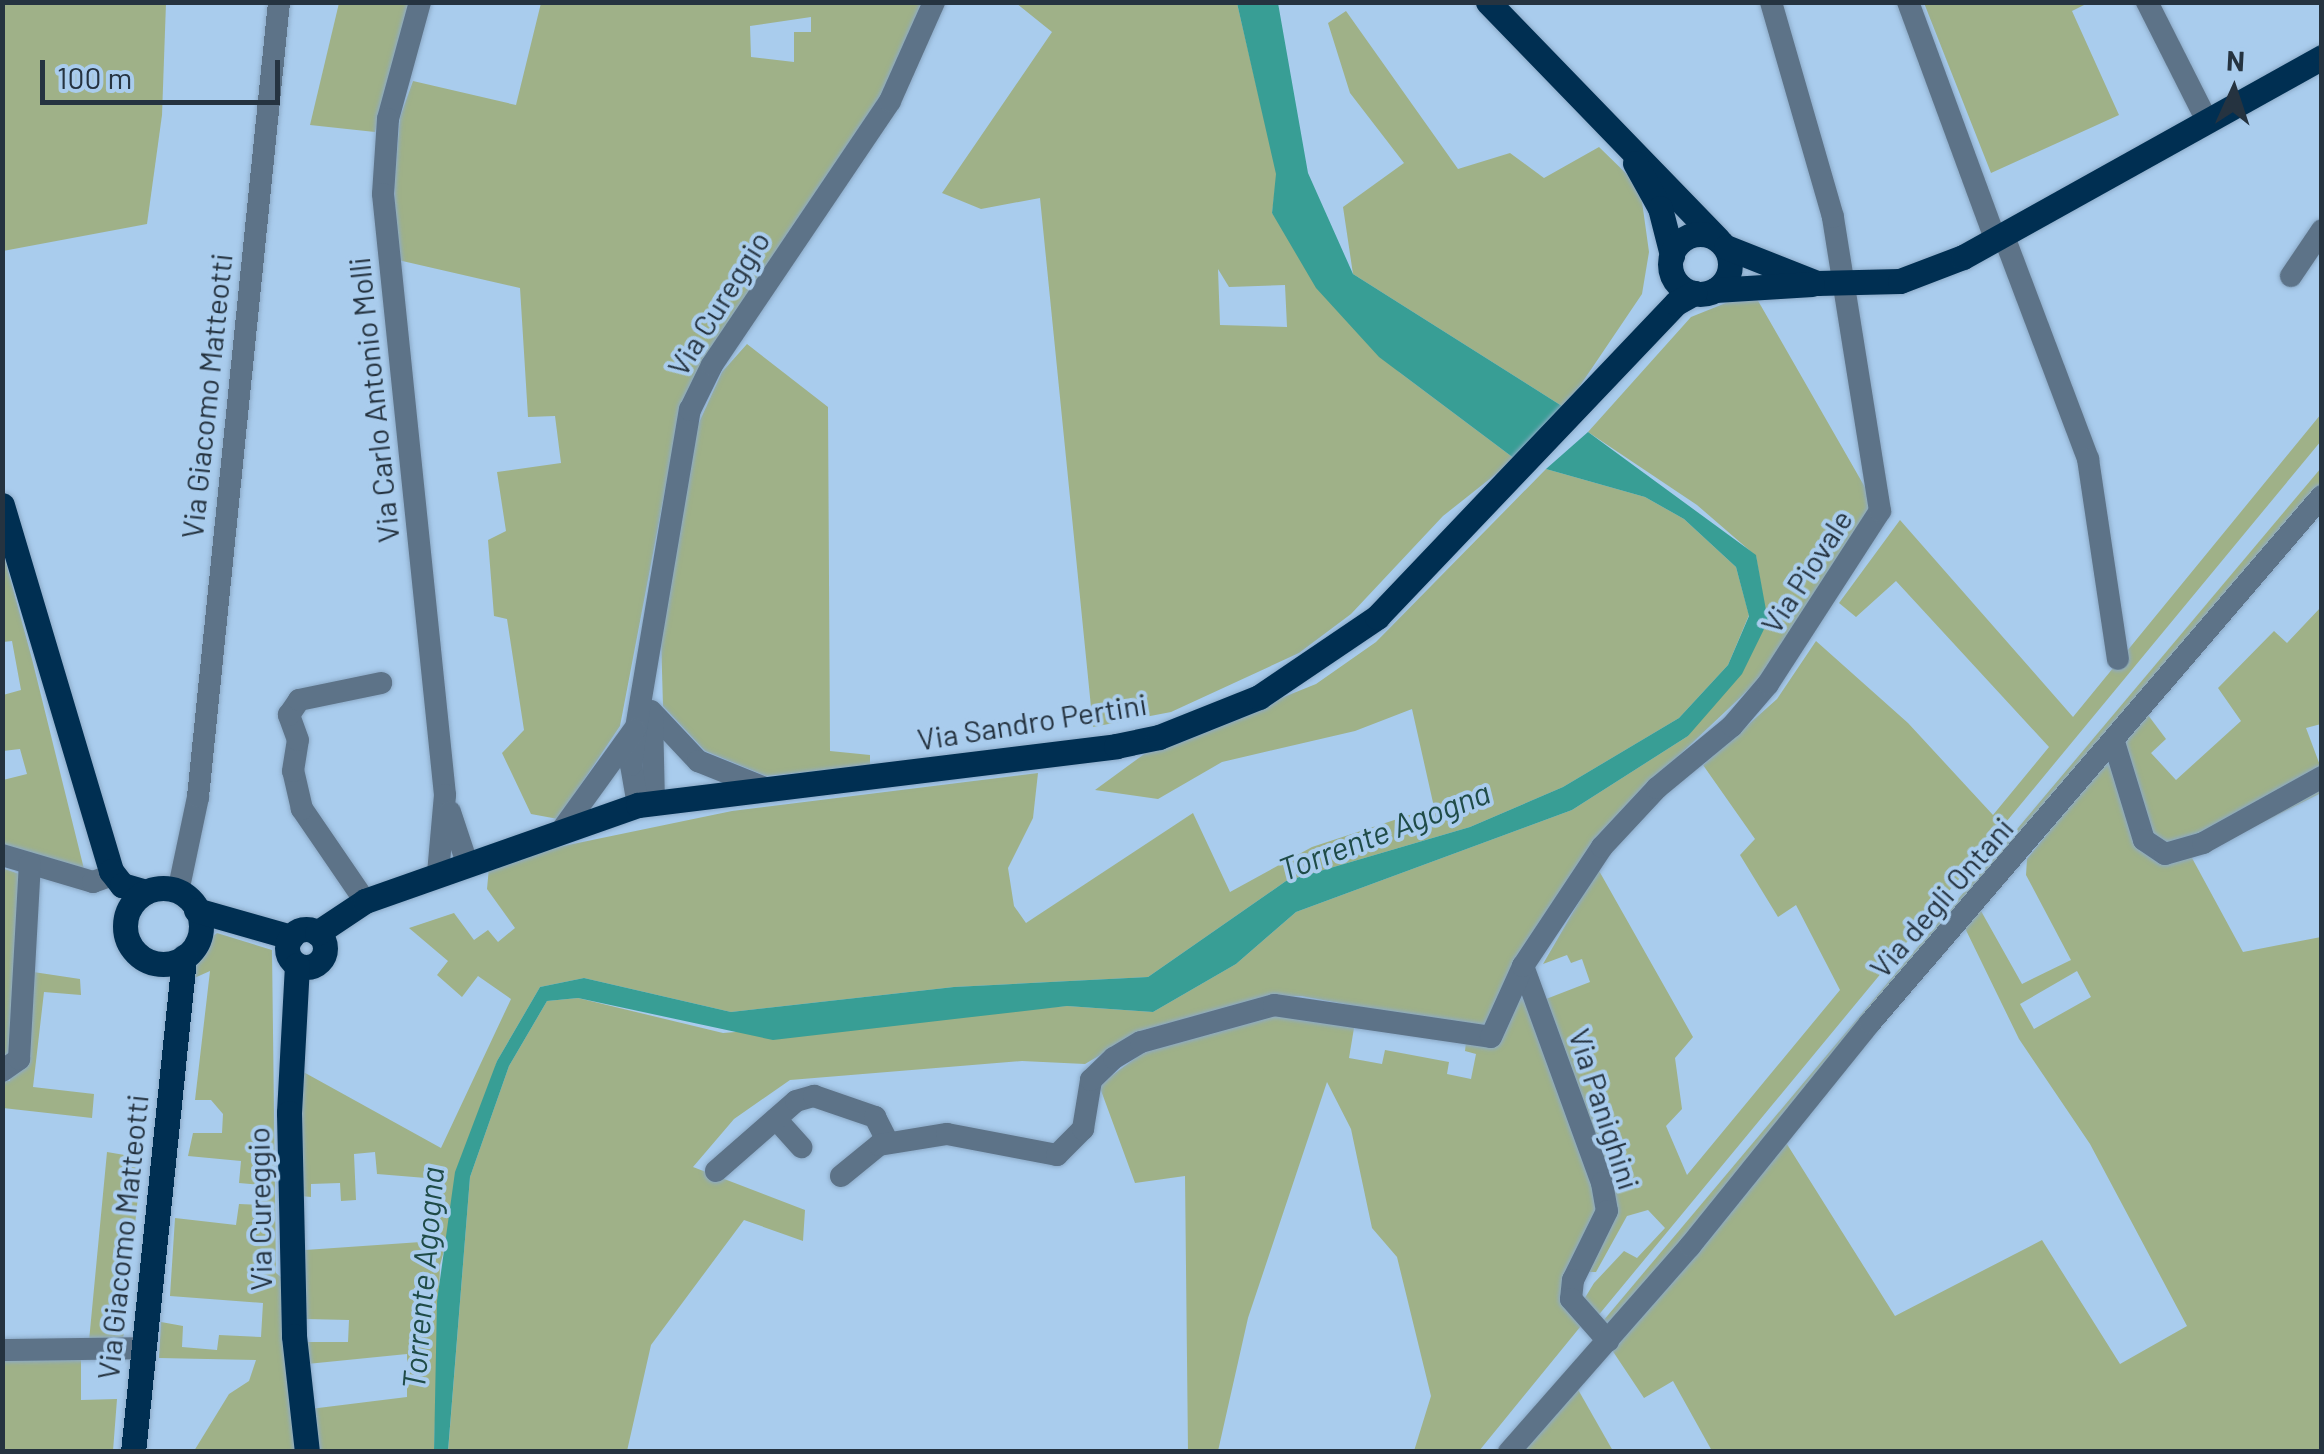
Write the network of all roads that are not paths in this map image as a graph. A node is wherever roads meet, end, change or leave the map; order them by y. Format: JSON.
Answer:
{"nodes":[{"id":1,"x":279,"y":2,"type":"edge"},
{"id":2,"x":420,"y":2,"type":"edge"},
{"id":3,"x":934,"y":2,"type":"edge"},
{"id":4,"x":1488,"y":2,"type":"edge"},
{"id":5,"x":1771,"y":2,"type":"edge"},
{"id":6,"x":1908,"y":2,"type":"edge"},
{"id":7,"x":2147,"y":2,"type":"edge"},
{"id":8,"x":2322,"y":57,"type":"edge"},
{"id":9,"x":2207,"y":121,"type":"junction"},
{"id":10,"x":1623,"y":142,"type":"junction"},
{"id":11,"x":2322,"y":230,"type":"edge"},
{"id":12,"x":1999,"y":236,"type":"junction"},
{"id":13,"x":1722,"y":243,"type":"junction"},
{"id":14,"x":2291,"y":276,"type":"dead end"},
{"id":15,"x":1689,"y":279,"type":"junction"},
{"id":16,"x":1817,"y":282,"type":"junction"},
{"id":17,"x":1846,"y":286,"type":"junction"},
{"id":18,"x":2322,"y":496,"type":"edge"},
{"id":19,"x":2,"y":505,"type":"edge"},
{"id":20,"x":2118,"y":659,"type":"dead end"},
{"id":21,"x":382,"y":683,"type":"dead end"},
{"id":22,"x":644,"y":719,"type":"junction"},
{"id":23,"x":2114,"y":742,"type":"junction"},
{"id":24,"x":2322,"y":777,"type":"edge"},
{"id":25,"x":765,"y":788,"type":"junction"},
{"id":26,"x":445,"y":795,"type":"junction"},
{"id":27,"x":646,"y":803,"type":"junction"},
{"id":28,"x":564,"y":827,"type":"junction"},
{"id":29,"x":2,"y":855,"type":"edge"},
{"id":30,"x":468,"y":863,"type":"junction"},
{"id":31,"x":30,"y":864,"type":"junction"},
{"id":32,"x":438,"y":873,"type":"junction"},
{"id":33,"x":109,"y":874,"type":"junction"},
{"id":34,"x":146,"y":892,"type":"junction"},
{"id":35,"x":365,"y":901,"type":"junction"},
{"id":36,"x":192,"y":908,"type":"junction"},
{"id":37,"x":125,"y":920,"type":"junction"},
{"id":38,"x":318,"y":933,"type":"junction"},
{"id":39,"x":291,"y":937,"type":"junction"},
{"id":40,"x":173,"y":961,"type":"junction"},
{"id":41,"x":297,"y":965,"type":"junction"},
{"id":42,"x":1523,"y":966,"type":"junction"},
{"id":43,"x":2,"y":1071,"type":"edge"},
{"id":44,"x":776,"y":1119,"type":"junction"},
{"id":45,"x":888,"y":1142,"type":"junction"},
{"id":46,"x":800,"y":1147,"type":"dead end"},
{"id":47,"x":716,"y":1171,"type":"dead end"},
{"id":48,"x":842,"y":1176,"type":"dead end"},
{"id":49,"x":1608,"y":1341,"type":"junction"},
{"id":50,"x":143,"y":1348,"type":"junction"},
{"id":51,"x":2,"y":1350,"type":"edge"},
{"id":52,"x":133,"y":1452,"type":"edge"},
{"id":53,"x":307,"y":1452,"type":"edge"},
{"id":54,"x":1509,"y":1452,"type":"edge"}],
"edges":[{"from":1,"to":36,"type":"street","name":"Via Giacomo Matteotti"},
{"from":2,"to":26,"type":"street","name":"Via Carlo Antonio Molli"},
{"from":3,"to":22,"type":"street","name":"Via Cureggio"},
{"from":4,"to":10,"type":"main road"},
{"from":5,"to":17,"type":"street","name":"Via Piovale"},
{"from":6,"to":12,"type":"street"},
{"from":7,"to":9,"type":"street"},
{"from":8,"to":9,"type":"main road"},
{"from":9,"to":12,"type":"main road"},
{"from":10,"to":13,"type":"main road"},
{"from":10,"to":15,"type":"main road"},
{"from":11,"to":14,"type":"street"},
{"from":12,"to":17,"type":"main road"},
{"from":12,"to":20,"type":"street"},
{"from":13,"to":15,"type":"main road","name":"Via Sandro Pertini"},
{"from":13,"to":15,"type":"main road"},
{"from":13,"to":16,"type":"main road"},
{"from":15,"to":16,"type":"main road"},
{"from":15,"to":25,"type":"main road","name":"Via Sandro Pertini"},
{"from":16,"to":17,"type":"main road"},
{"from":17,"to":42,"type":"street","name":"Via Piovale"},
{"from":18,"to":23,"type":"street","name":"Via degli Ontani"},
{"from":19,"to":33,"type":"main road"},
{"from":21,"to":35,"type":"street"},
{"from":22,"to":25,"type":"street"},
{"from":22,"to":27,"type":"street"},
{"from":22,"to":28,"type":"street"},
{"from":23,"to":24,"type":"street"},
{"from":23,"to":49,"type":"street","name":"Via degli Ontani"},
{"from":25,"to":27,"type":"main road","name":"Via Sandro Pertini"},
{"from":26,"to":30,"type":"street","name":"Via Carlo Antonio Molli"},
{"from":26,"to":32,"type":"street","name":"Via Carlo Antonio Molli"},
{"from":27,"to":28,"type":"main road"},
{"from":28,"to":30,"type":"main road"},
{"from":29,"to":31,"type":"street"},
{"from":30,"to":32,"type":"main road"},
{"from":31,"to":33,"type":"street"},
{"from":31,"to":43,"type":"street"},
{"from":32,"to":35,"type":"main road"},
{"from":33,"to":34,"type":"main road"},
{"from":33,"to":37,"type":"main road"},
{"from":34,"to":36,"type":"main road"},
{"from":34,"to":37,"type":"main road"},
{"from":35,"to":38,"type":"main road"},
{"from":36,"to":39,"type":"main road"},
{"from":36,"to":40,"type":"main road"},
{"from":37,"to":40,"type":"main road"},
{"from":38,"to":39,"type":"main road"},
{"from":38,"to":41,"type":"main road"},
{"from":39,"to":41,"type":"main road"},
{"from":40,"to":50,"type":"main road","name":"Via Giacomo Matteotti"},
{"from":41,"to":53,"type":"main road","name":"Via Cureggio"},
{"from":42,"to":45,"type":"street","name":"Via Piovale"},
{"from":42,"to":49,"type":"street","name":"Via Panighini"},
{"from":44,"to":45,"type":"street"},
{"from":44,"to":46,"type":"street"},
{"from":44,"to":47,"type":"street"},
{"from":45,"to":48,"type":"street"},
{"from":49,"to":54,"type":"street"},
{"from":50,"to":51,"type":"street"},
{"from":50,"to":52,"type":"main road","name":"Via Giacomo Matteotti"}]}
